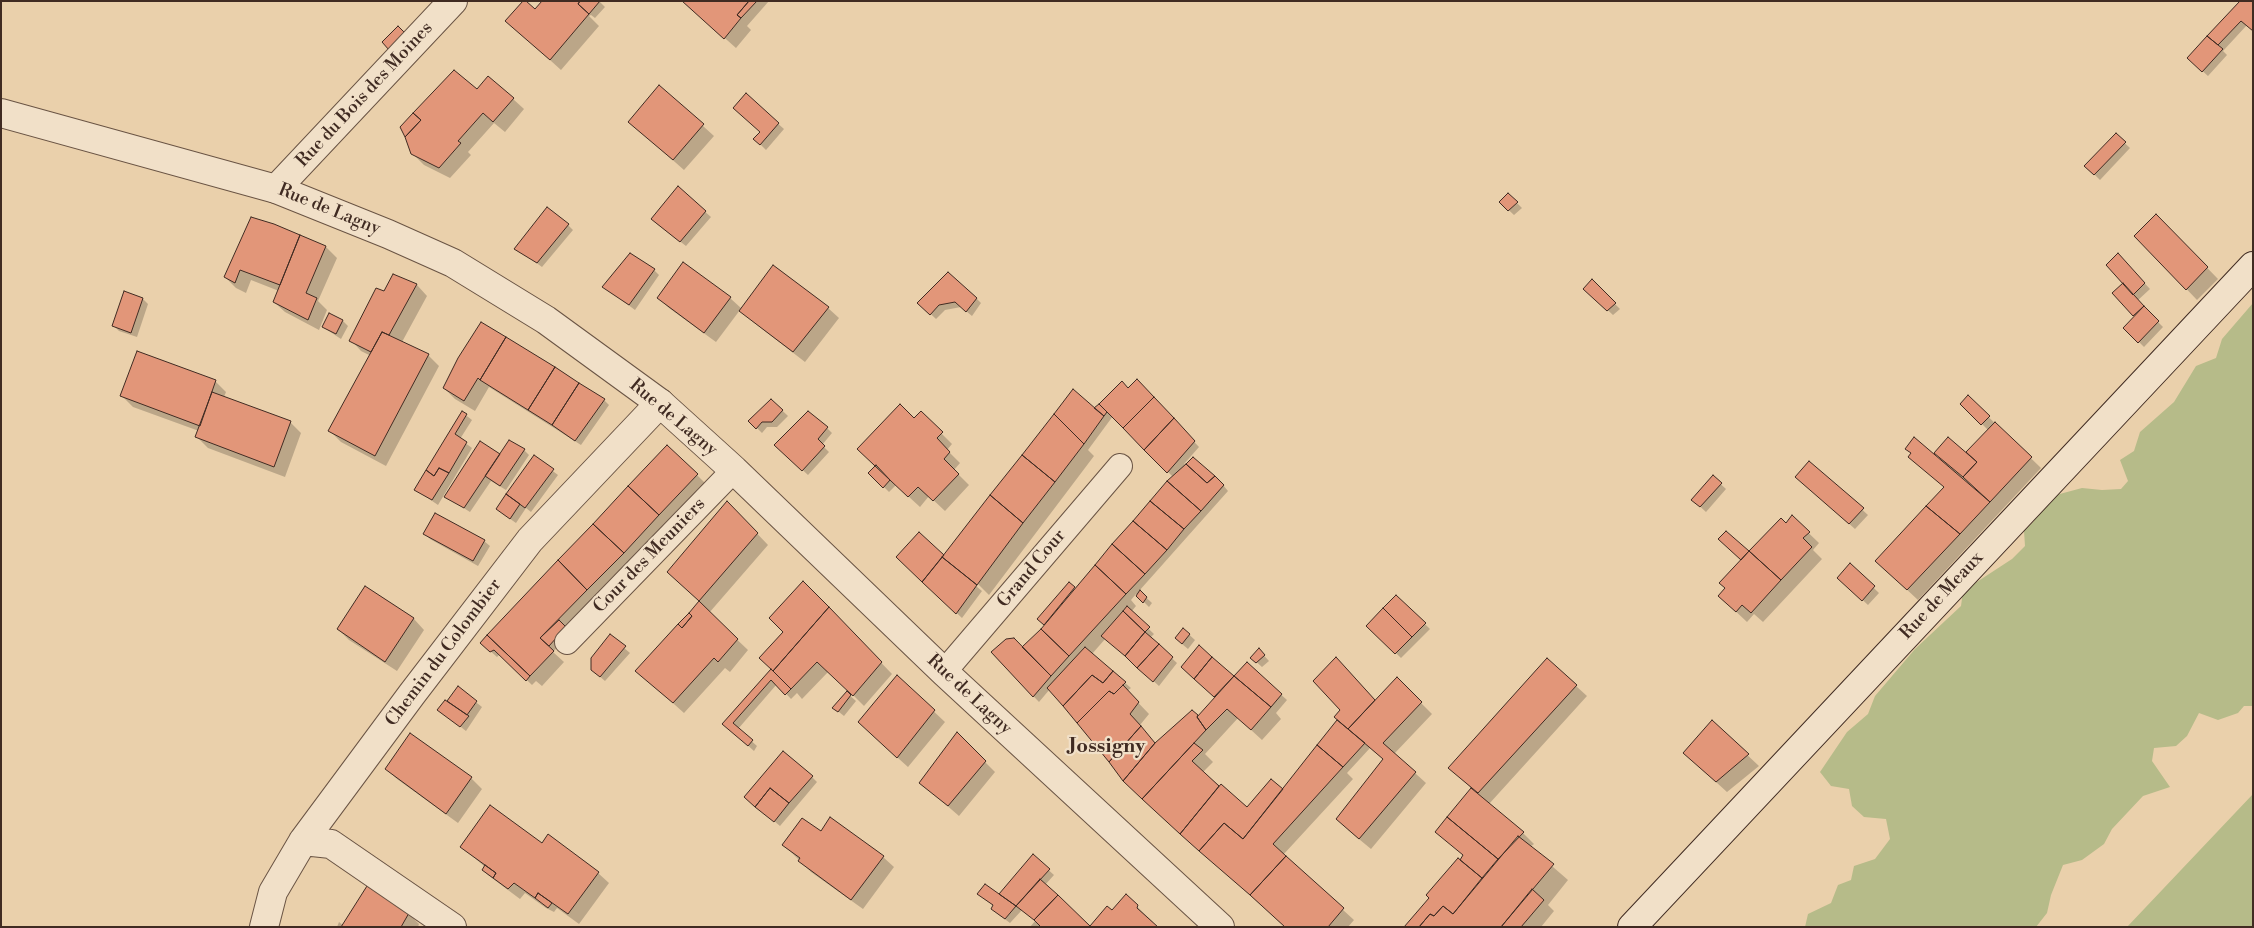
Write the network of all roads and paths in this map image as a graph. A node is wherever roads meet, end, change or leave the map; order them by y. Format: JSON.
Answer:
{"nodes":[{"id":1,"x":453,"y":1,"type":"edge"},
{"id":2,"x":1,"y":113,"type":"edge"},
{"id":3,"x":276,"y":189,"type":"junction"},
{"id":4,"x":2253,"y":266,"type":"edge"},
{"id":5,"x":660,"y":403,"type":"junction"},
{"id":6,"x":1120,"y":466,"type":"dead end"},
{"id":7,"x":734,"y":470,"type":"junction"},
{"id":8,"x":567,"y":642,"type":"dead end"},
{"id":9,"x":944,"y":672,"type":"junction"},
{"id":10,"x":303,"y":841,"type":"junction"},
{"id":11,"x":264,"y":927,"type":"edge"},
{"id":12,"x":452,"y":927,"type":"edge"},
{"id":13,"x":1220,"y":927,"type":"edge"},
{"id":14,"x":1632,"y":927,"type":"edge"}],
"edges":[{"from":1,"to":3,"type":"street","name":"Rue du Bois des Moines"},
{"from":2,"to":3,"type":"street","name":"Rue de Lagny"},
{"from":3,"to":5,"type":"street","name":"Rue de Lagny"},
{"from":4,"to":14,"type":"street","name":"Rue de Meaux"},
{"from":5,"to":7,"type":"street","name":"Rue de Lagny"},
{"from":5,"to":10,"type":"street","name":"Chemin du Colombier"},
{"from":6,"to":9,"type":"lane","name":"Grand Cour"},
{"from":7,"to":8,"type":"lane","name":"Cour des Meuniers"},
{"from":7,"to":9,"type":"street","name":"Rue de Lagny"},
{"from":9,"to":13,"type":"street","name":"Rue de Lagny"},
{"from":10,"to":11,"type":"street","name":"Chemin du Colombier"},
{"from":10,"to":12,"type":"street"}]}
